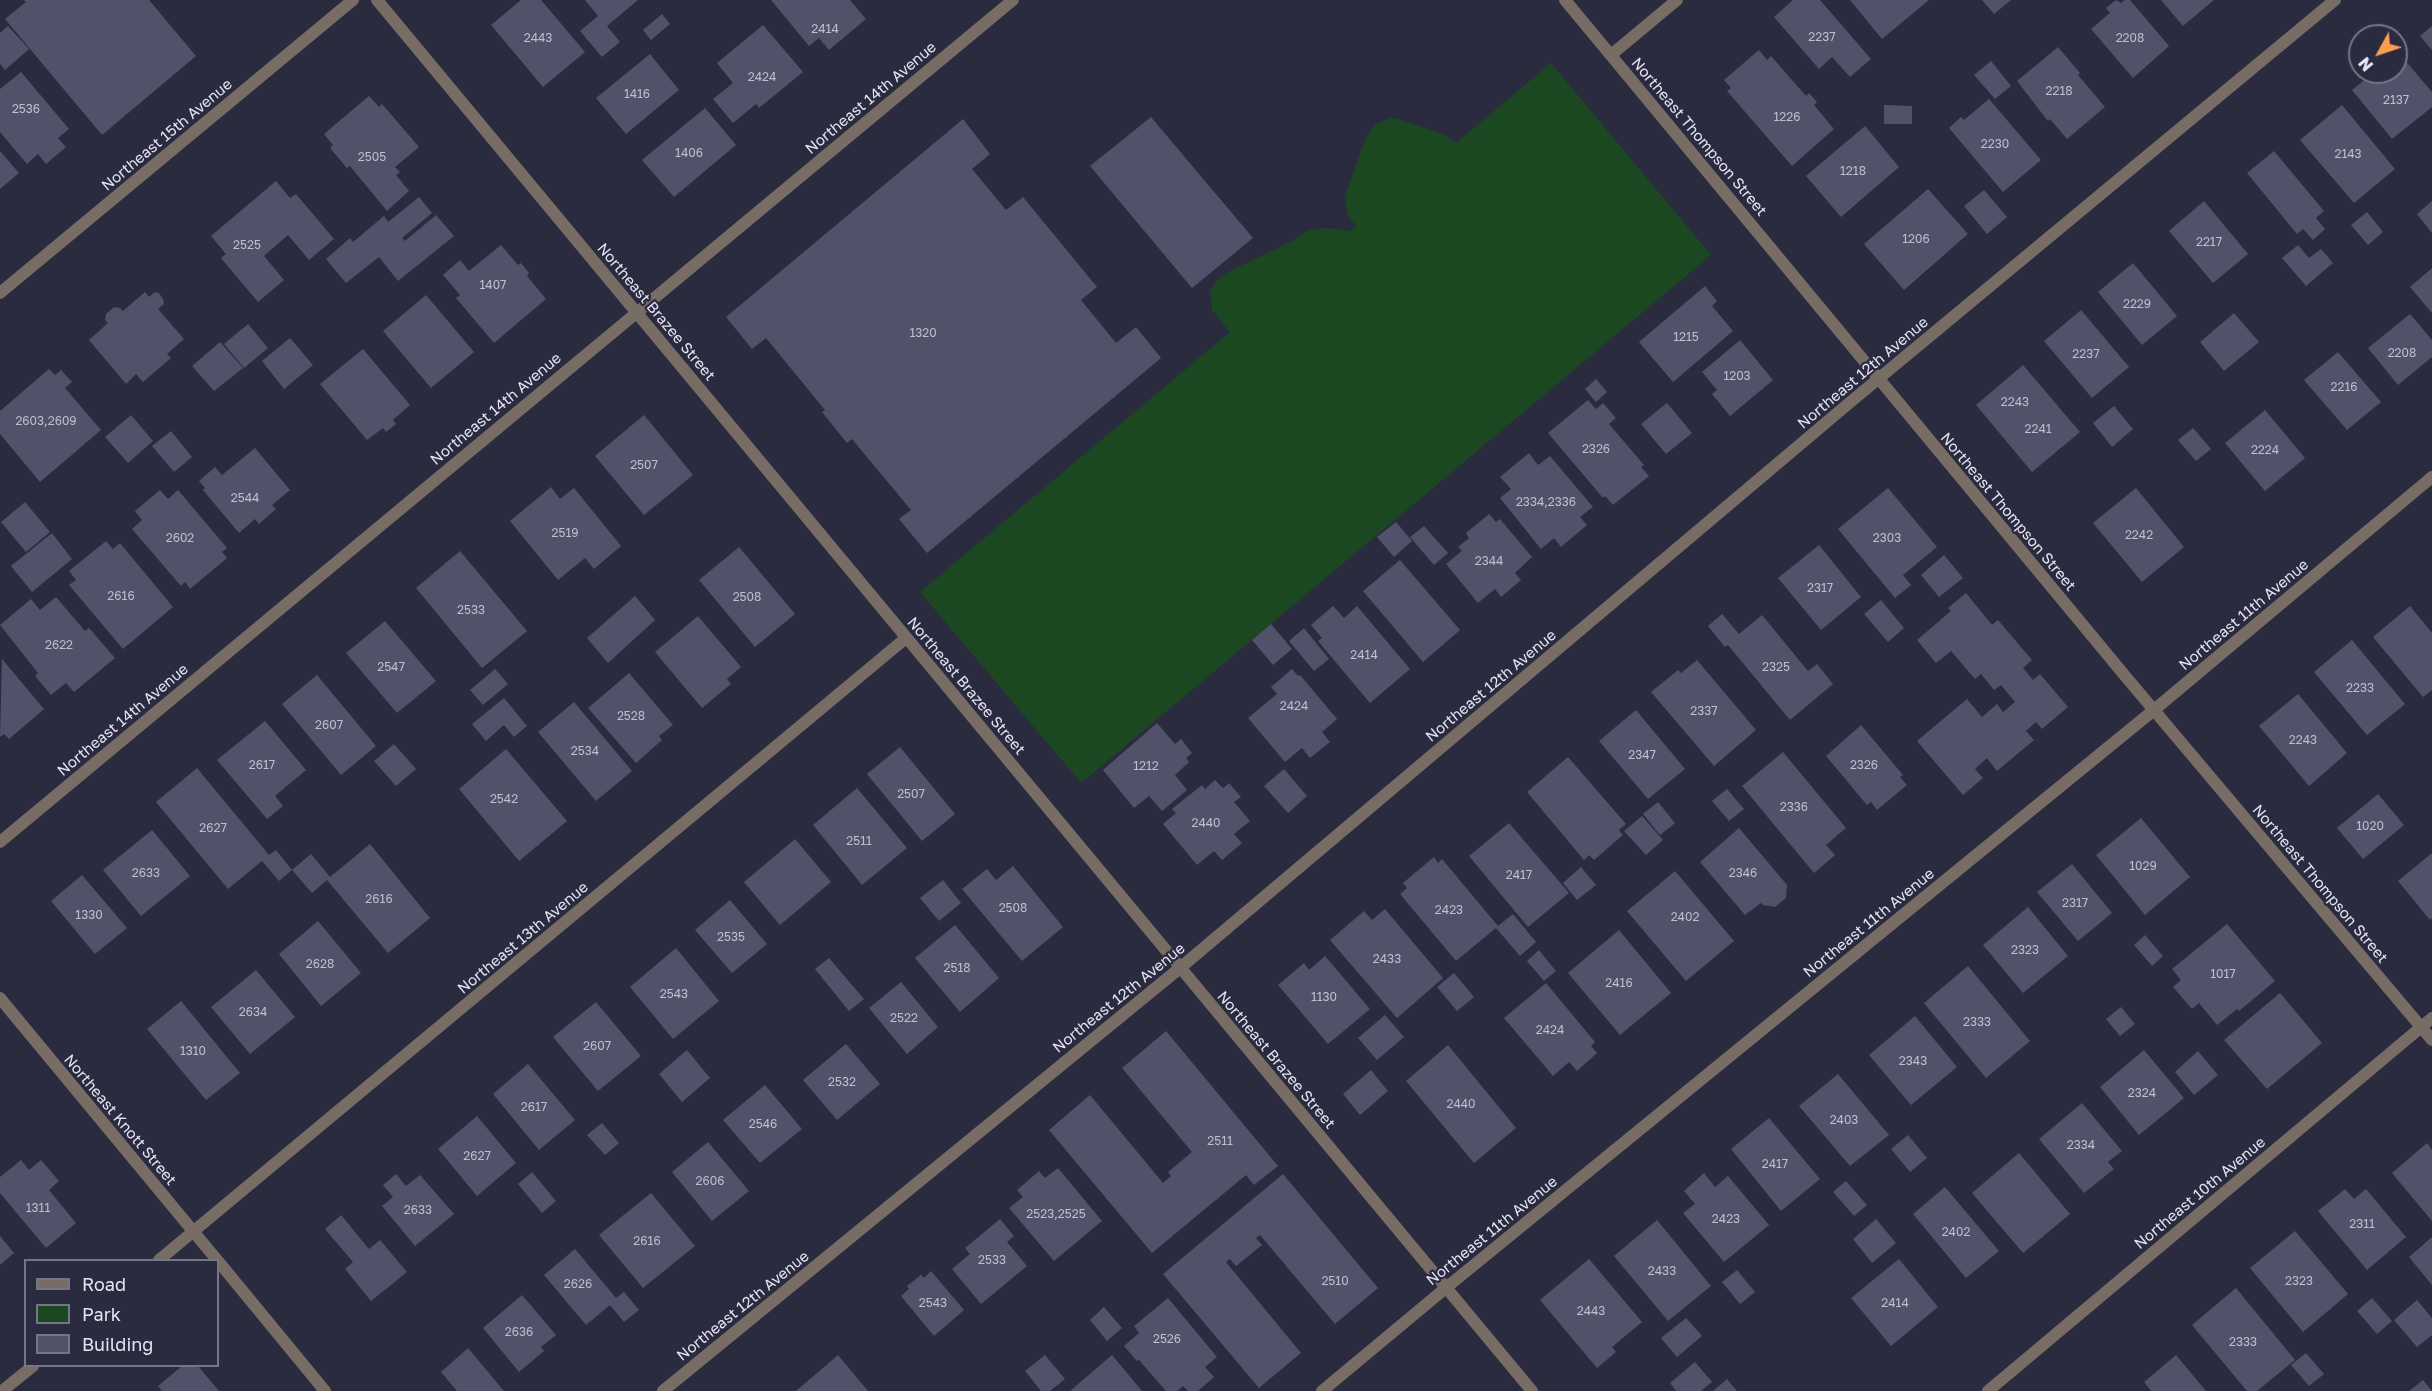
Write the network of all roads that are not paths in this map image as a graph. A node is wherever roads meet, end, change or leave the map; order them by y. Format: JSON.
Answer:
{"nodes":[{"id":1,"x":353,"y":0,"type":"edge"},
{"id":2,"x":377,"y":0,"type":"edge"},
{"id":3,"x":1013,"y":0,"type":"edge"},
{"id":4,"x":1565,"y":0,"type":"edge"},
{"id":5,"x":1677,"y":0,"type":"edge"},
{"id":6,"x":2335,"y":0,"type":"edge"},
{"id":7,"x":1611,"y":55,"type":"junction"},
{"id":8,"x":0,"y":293,"type":"edge"},
{"id":9,"x":637,"y":312,"type":"junction"},
{"id":10,"x":1879,"y":379,"type":"junction"},
{"id":11,"x":2432,"y":477,"type":"edge"},
{"id":12,"x":906,"y":638,"type":"junction"},
{"id":13,"x":2154,"y":710,"type":"junction"},
{"id":14,"x":0,"y":842,"type":"edge"},
{"id":15,"x":1180,"y":968,"type":"junction"},
{"id":16,"x":0,"y":998,"type":"edge"},
{"id":17,"x":2432,"y":1018,"type":"edge"},
{"id":18,"x":2421,"y":1027,"type":"junction"},
{"id":19,"x":2432,"y":1040,"type":"edge"},
{"id":20,"x":193,"y":1232,"type":"junction"},
{"id":21,"x":160,"y":1259,"type":"edge"},
{"id":22,"x":215,"y":1259,"type":"edge"},
{"id":23,"x":219,"y":1263,"type":"edge"},
{"id":24,"x":1446,"y":1287,"type":"junction"},
{"id":25,"x":31,"y":1367,"type":"edge"},
{"id":26,"x":2,"y":1391,"type":"edge"},
{"id":27,"x":325,"y":1391,"type":"edge"},
{"id":28,"x":663,"y":1391,"type":"edge"},
{"id":29,"x":1322,"y":1391,"type":"edge"},
{"id":30,"x":1532,"y":1391,"type":"edge"},
{"id":31,"x":1988,"y":1391,"type":"edge"}],
"edges":[{"from":1,"to":8,"type":"street","name":"Northeast 15th Avenue"},
{"from":2,"to":9,"type":"street","name":"Northeast Brazee Street"},
{"from":3,"to":9,"type":"street","name":"Northeast 14th Avenue"},
{"from":4,"to":7,"type":"street","name":"Northeast Thompson Street"},
{"from":5,"to":7,"type":"street"},
{"from":6,"to":10,"type":"street","name":"Northeast 12th Avenue"},
{"from":7,"to":10,"type":"street","name":"Northeast Thompson Street"},
{"from":9,"to":12,"type":"street","name":"Northeast Brazee Street"},
{"from":9,"to":14,"type":"street","name":"Northeast 14th Avenue"},
{"from":10,"to":13,"type":"street","name":"Northeast Thompson Street"},
{"from":10,"to":15,"type":"street","name":"Northeast 12th Avenue"},
{"from":11,"to":13,"type":"street","name":"Northeast 11th Avenue"},
{"from":12,"to":15,"type":"street","name":"Northeast Brazee Street"},
{"from":12,"to":20,"type":"street","name":"Northeast 13th Avenue"},
{"from":13,"to":18,"type":"street","name":"Northeast Thompson Street"},
{"from":13,"to":24,"type":"street","name":"Northeast 11th Avenue"},
{"from":15,"to":24,"type":"street","name":"Northeast Brazee Street"},
{"from":15,"to":28,"type":"street","name":"Northeast 12th Avenue"},
{"from":16,"to":20,"type":"street","name":"Northeast Knott Street"},
{"from":17,"to":18,"type":"street","name":"Northeast 10th Avenue"},
{"from":18,"to":19,"type":"street","name":"Northeast Thompson Street"},
{"from":18,"to":31,"type":"street","name":"Northeast 10th Avenue"},
{"from":20,"to":21,"type":"street","name":"Northeast 13th Avenue"},
{"from":20,"to":22,"type":"street","name":"Northeast Knott Street"},
{"from":23,"to":27,"type":"street","name":"Northeast Knott Street"},
{"from":24,"to":29,"type":"street","name":"Northeast 11th Avenue"},
{"from":24,"to":30,"type":"street","name":"Northeast Brazee Street"},
{"from":25,"to":26,"type":"street"}]}
